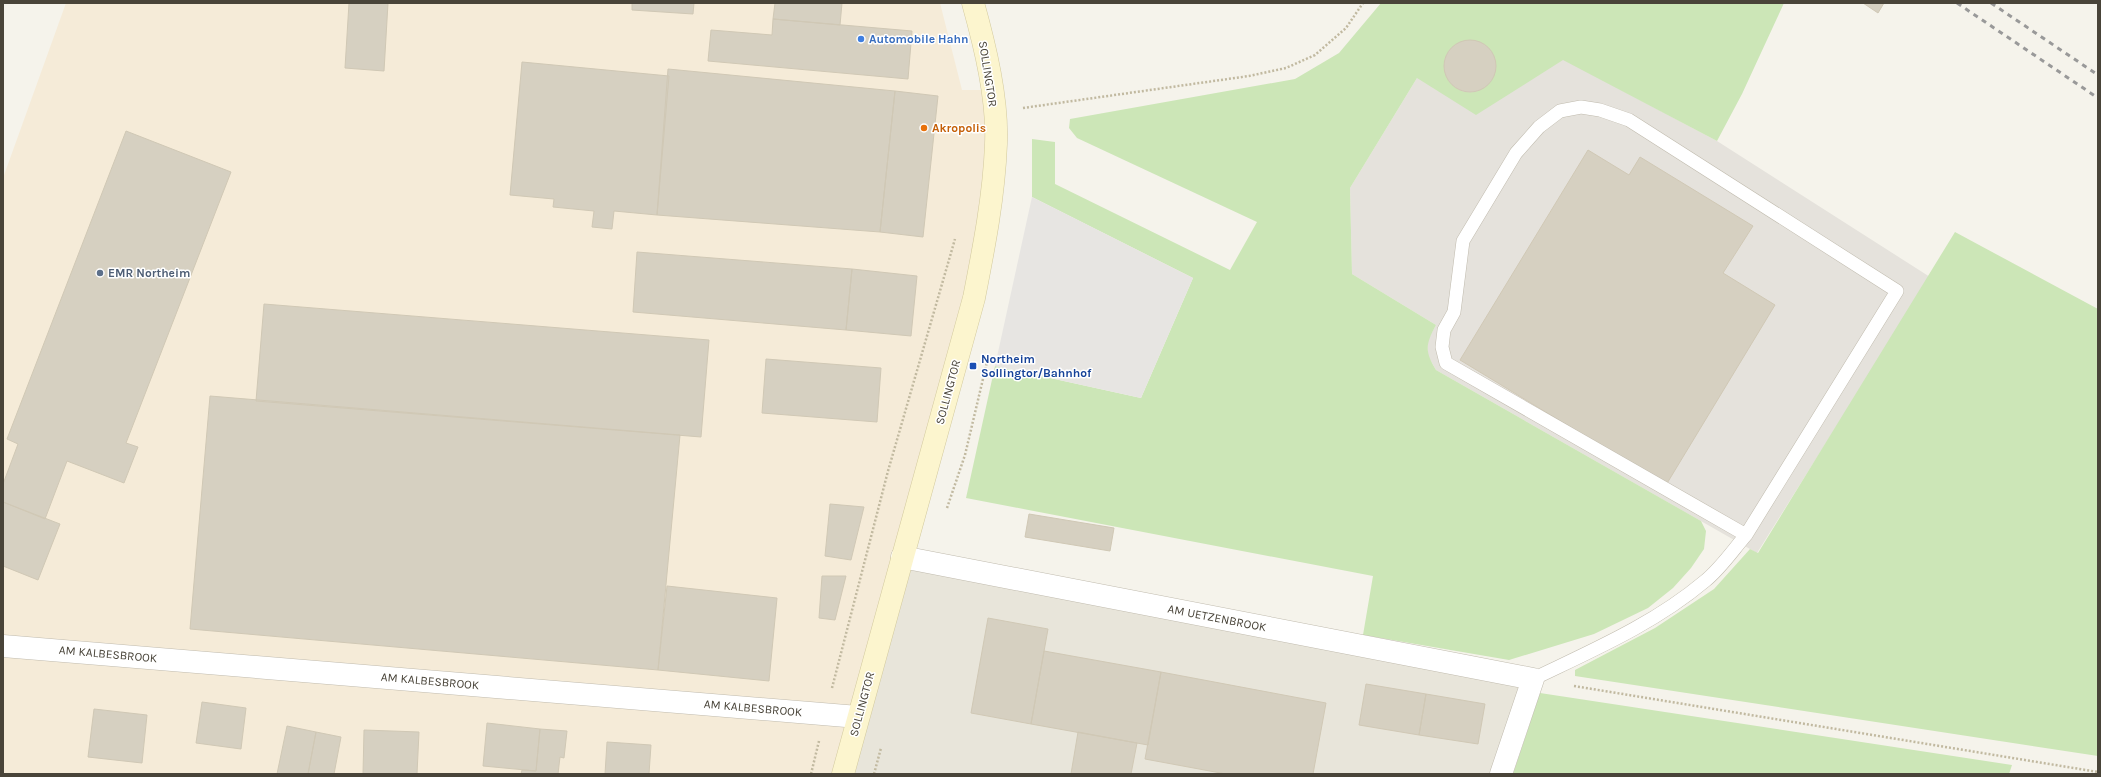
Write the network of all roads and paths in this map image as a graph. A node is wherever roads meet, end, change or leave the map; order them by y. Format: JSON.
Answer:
{"nodes":[{"id":1,"x":973,"y":3,"type":"edge"},
{"id":2,"x":1363,"y":3,"type":"edge"},
{"id":3,"x":1018,"y":109,"type":"dead end"},
{"id":4,"x":957,"y":233,"type":"dead end"},
{"id":5,"x":1746,"y":535,"type":"junction"},
{"id":6,"x":902,"y":557,"type":"junction"},
{"id":7,"x":3,"y":646,"type":"edge"},
{"id":8,"x":1533,"y":679,"type":"junction"},
{"id":9,"x":826,"y":714,"type":"junction"},
{"id":10,"x":858,"y":717,"type":"junction"},
{"id":11,"x":2098,"y":772,"type":"edge"},
{"id":12,"x":811,"y":774,"type":"edge"},
{"id":13,"x":843,"y":774,"type":"edge"},
{"id":14,"x":1501,"y":774,"type":"edge"}],
"edges":[{"from":1,"to":6,"type":"main road","name":"SOLLINGTOR"},
{"from":2,"to":3,"type":"path"},
{"from":4,"to":9,"type":"path"},
{"from":5,"to":5,"type":"lane"},
{"from":5,"to":8,"type":"lane"},
{"from":6,"to":8,"type":"street","name":"AM UETZENBROOK"},
{"from":6,"to":10,"type":"main road","name":"SOLLINGTOR"},
{"from":7,"to":9,"type":"street","name":"AM KALBESBROOK"},
{"from":8,"to":11,"type":"path"},
{"from":8,"to":14,"type":"street"},
{"from":9,"to":10,"type":"street","name":"AM KALBESBROOK"},
{"from":9,"to":12,"type":"path"},
{"from":10,"to":13,"type":"main road","name":"SOLLINGTOR"}]}
